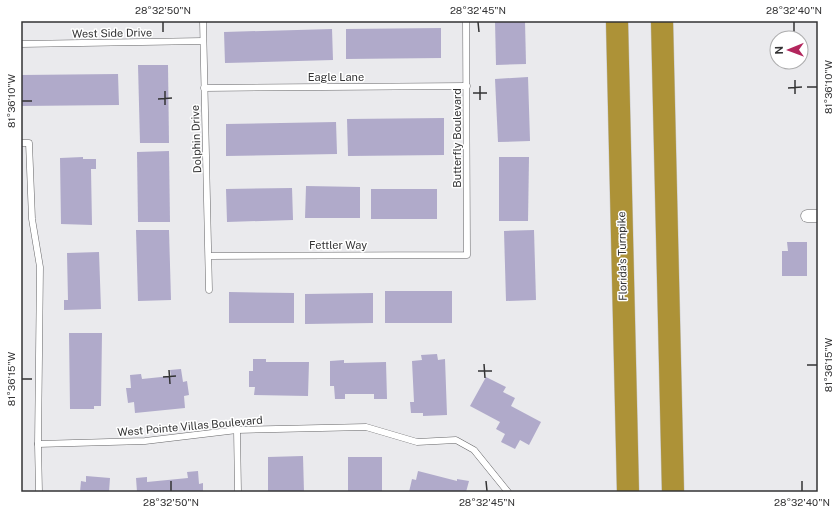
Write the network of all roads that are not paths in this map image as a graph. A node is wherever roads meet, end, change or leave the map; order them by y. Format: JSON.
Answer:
{"nodes":[{"id":1,"x":203,"y":21,"type":"edge"},
{"id":2,"x":466,"y":21,"type":"edge"},
{"id":3,"x":617,"y":21,"type":"edge"},
{"id":4,"x":662,"y":21,"type":"edge"},
{"id":5,"x":203,"y":42,"type":"junction"},
{"id":6,"x":21,"y":44,"type":"edge"},
{"id":7,"x":467,"y":86,"type":"junction"},
{"id":8,"x":204,"y":88,"type":"junction"},
{"id":9,"x":21,"y":144,"type":"edge"},
{"id":10,"x":467,"y":255,"type":"joint"},
{"id":11,"x":209,"y":256,"type":"junction"},
{"id":12,"x":209,"y":290,"type":"dead end"},
{"id":13,"x":237,"y":430,"type":"junction"},
{"id":14,"x":38,"y":444,"type":"junction"},
{"id":15,"x":39,"y":492,"type":"edge"},
{"id":16,"x":238,"y":492,"type":"edge"},
{"id":17,"x":508,"y":492,"type":"edge"},
{"id":18,"x":628,"y":492,"type":"edge"},
{"id":19,"x":673,"y":492,"type":"edge"}],
"edges":[{"from":1,"to":5,"type":"lane","name":"Dolphin Drive"},
{"from":2,"to":7,"type":"lane","name":"Butterfly Boulevard"},
{"from":3,"to":18,"type":"highway","name":"Florida's Turnpike"},
{"from":4,"to":19,"type":"highway"},
{"from":5,"to":6,"type":"lane","name":"West Side Drive"},
{"from":5,"to":8,"type":"lane","name":"Dolphin Drive"},
{"from":7,"to":8,"type":"lane","name":"Eagle Lane"},
{"from":7,"to":10,"type":"lane","name":"Butterfly Boulevard"},
{"from":8,"to":11,"type":"lane","name":"Dolphin Drive"},
{"from":9,"to":14,"type":"lane"},
{"from":10,"to":11,"type":"lane","name":"Fettler Way"},
{"from":11,"to":12,"type":"lane","name":"Dolphin Drive"},
{"from":13,"to":14,"type":"lane","name":"West Pointe Villas Boulevard"},
{"from":13,"to":16,"type":"lane"},
{"from":13,"to":17,"type":"lane","name":"West Pointe Villas Boulevard"},
{"from":14,"to":15,"type":"lane"}]}
